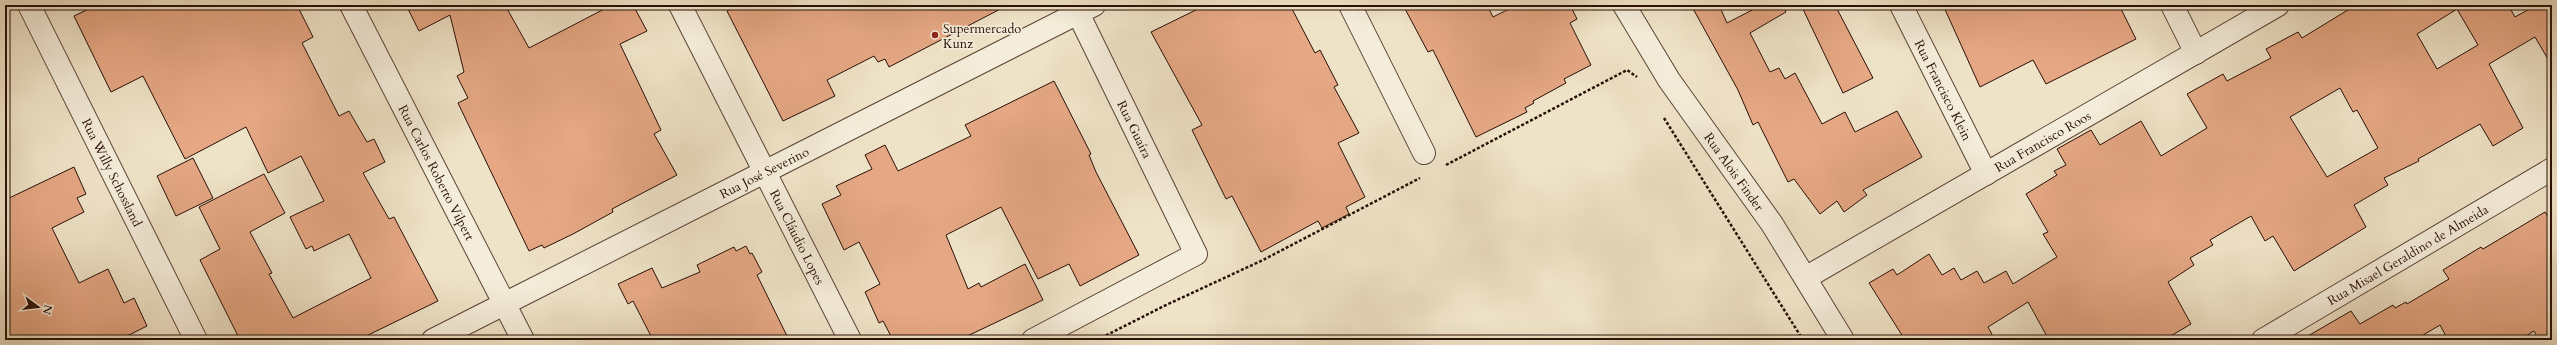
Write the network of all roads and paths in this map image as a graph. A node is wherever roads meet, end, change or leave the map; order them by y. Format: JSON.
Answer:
{"nodes":[{"id":1,"x":29,"y":5,"type":"edge"},
{"id":2,"x":351,"y":5,"type":"edge"},
{"id":3,"x":680,"y":5,"type":"edge"},
{"id":4,"x":1350,"y":5,"type":"edge"},
{"id":5,"x":1624,"y":5,"type":"edge"},
{"id":6,"x":1902,"y":5,"type":"edge"},
{"id":7,"x":2172,"y":5,"type":"edge"},
{"id":8,"x":2278,"y":5,"type":"edge"},
{"id":9,"x":1082,"y":8,"type":"edge"},
{"id":10,"x":2196,"y":53,"type":"junction"},
{"id":11,"x":1642,"y":84,"type":"dead end"},
{"id":12,"x":1663,"y":117,"type":"dead end"},
{"id":13,"x":1424,"y":153,"type":"dead end"},
{"id":14,"x":1443,"y":166,"type":"dead end"},
{"id":15,"x":2552,"y":169,"type":"edge"},
{"id":16,"x":764,"y":172,"type":"junction"},
{"id":17,"x":1986,"y":174,"type":"junction"},
{"id":18,"x":1422,"y":177,"type":"dead end"},
{"id":19,"x":1807,"y":277,"type":"junction"},
{"id":20,"x":505,"y":304,"type":"junction"},
{"id":21,"x":196,"y":340,"type":"edge"},
{"id":22,"x":433,"y":340,"type":"edge"},
{"id":23,"x":523,"y":340,"type":"edge"},
{"id":24,"x":850,"y":340,"type":"edge"},
{"id":25,"x":1033,"y":340,"type":"edge"},
{"id":26,"x":1097,"y":340,"type":"edge"},
{"id":27,"x":1803,"y":340,"type":"edge"},
{"id":28,"x":1843,"y":340,"type":"edge"},
{"id":29,"x":2263,"y":340,"type":"edge"}],
"edges":[{"from":1,"to":21,"type":"street","name":"Rua Willy Schossland"},
{"from":2,"to":20,"type":"street","name":"Rua Carlos Roberto Vilpert"},
{"from":3,"to":16,"type":"street","name":"Rua Cláudio Lopes"},
{"from":4,"to":13,"type":"street"},
{"from":5,"to":19,"type":"street","name":"Rua Alois Finder"},
{"from":6,"to":17,"type":"street","name":"Rua Francisco Klein"},
{"from":7,"to":10,"type":"street"},
{"from":8,"to":10,"type":"street","name":"Rua Francisco Roos"},
{"from":9,"to":16,"type":"street","name":"Rua José Severino"},
{"from":9,"to":25,"type":"street","name":"Rua Guaíra"},
{"from":10,"to":17,"type":"street","name":"Rua Francisco Roos"},
{"from":11,"to":14,"type":"path"},
{"from":12,"to":27,"type":"path"},
{"from":15,"to":29,"type":"street","name":"Rua Misael Geraldino de Almeida"},
{"from":16,"to":20,"type":"street","name":"Rua José Severino"},
{"from":16,"to":24,"type":"street","name":"Rua Cláudio Lopes"},
{"from":17,"to":19,"type":"street","name":"Rua Francisco Roos"},
{"from":18,"to":26,"type":"path"},
{"from":19,"to":28,"type":"street","name":"Rua Alois Finder"},
{"from":20,"to":22,"type":"street","name":"Rua José Severino"},
{"from":20,"to":23,"type":"street","name":"Rua Carlos Roberto Vilpert"}]}
